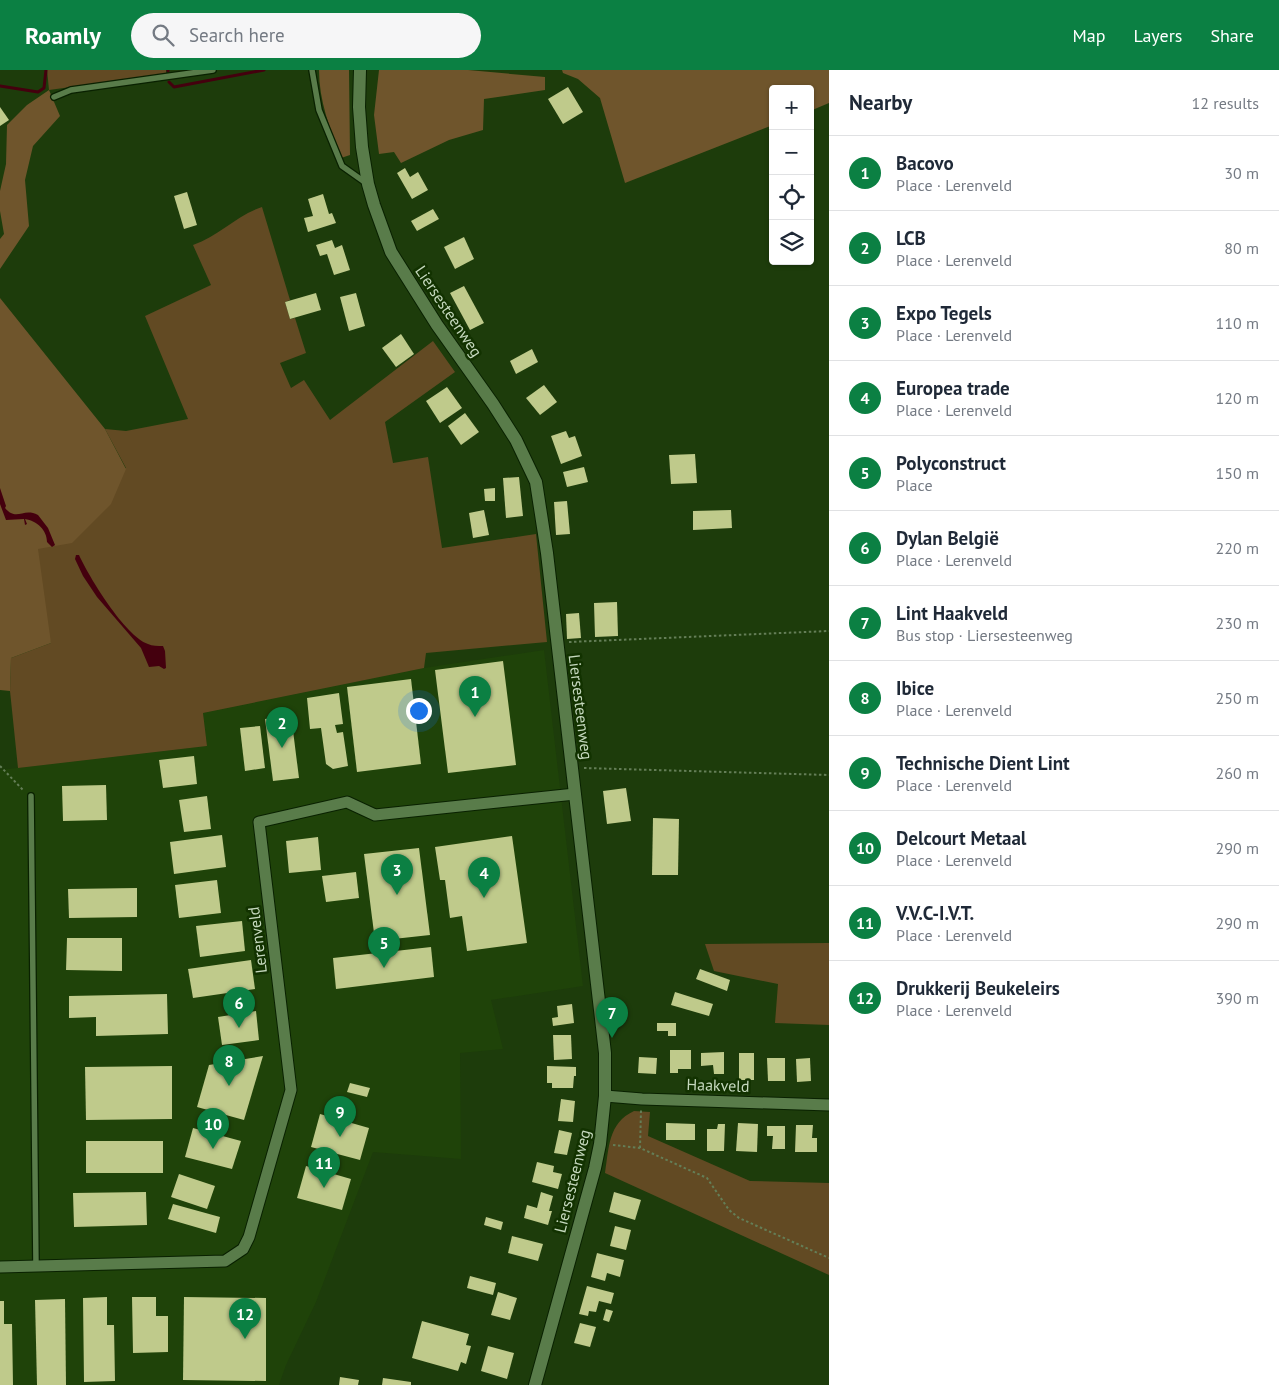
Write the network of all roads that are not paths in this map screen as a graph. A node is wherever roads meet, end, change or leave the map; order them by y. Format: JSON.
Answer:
{"nodes":[{"id":1,"x":213,"y":70,"type":"edge"},
{"id":2,"x":312,"y":70,"type":"edge"},
{"id":3,"x":360,"y":70,"type":"edge"},
{"id":4,"x":54,"y":97,"type":"dead end"},
{"id":5,"x":368,"y":184,"type":"junction"},
{"id":6,"x":575,"y":794,"type":"junction"},
{"id":7,"x":31,"y":796,"type":"road end"},
{"id":8,"x":605,"y":1096,"type":"junction"},
{"id":9,"x":829,"y":1105,"type":"edge"},
{"id":10,"x":0,"y":1266,"type":"edge"},
{"id":11,"x":36,"y":1266,"type":"junction"},
{"id":12,"x":535,"y":1385,"type":"edge"}],
"edges":[{"from":1,"to":4,"type":"lane"},
{"from":2,"to":5,"type":"lane"},
{"from":3,"to":5,"type":"street","name":"Liersesteenweg"},
{"from":5,"to":6,"type":"street","name":"Liersesteenweg"},
{"from":6,"to":8,"type":"street","name":"Liersesteenweg"},
{"from":6,"to":11,"type":"street","name":"Lerenveld"},
{"from":7,"to":11,"type":"lane"},
{"from":8,"to":9,"type":"street","name":"Haakveld"},
{"from":8,"to":12,"type":"street","name":"Liersesteenweg"},
{"from":10,"to":11,"type":"street","name":"Lerenveld"}]}
